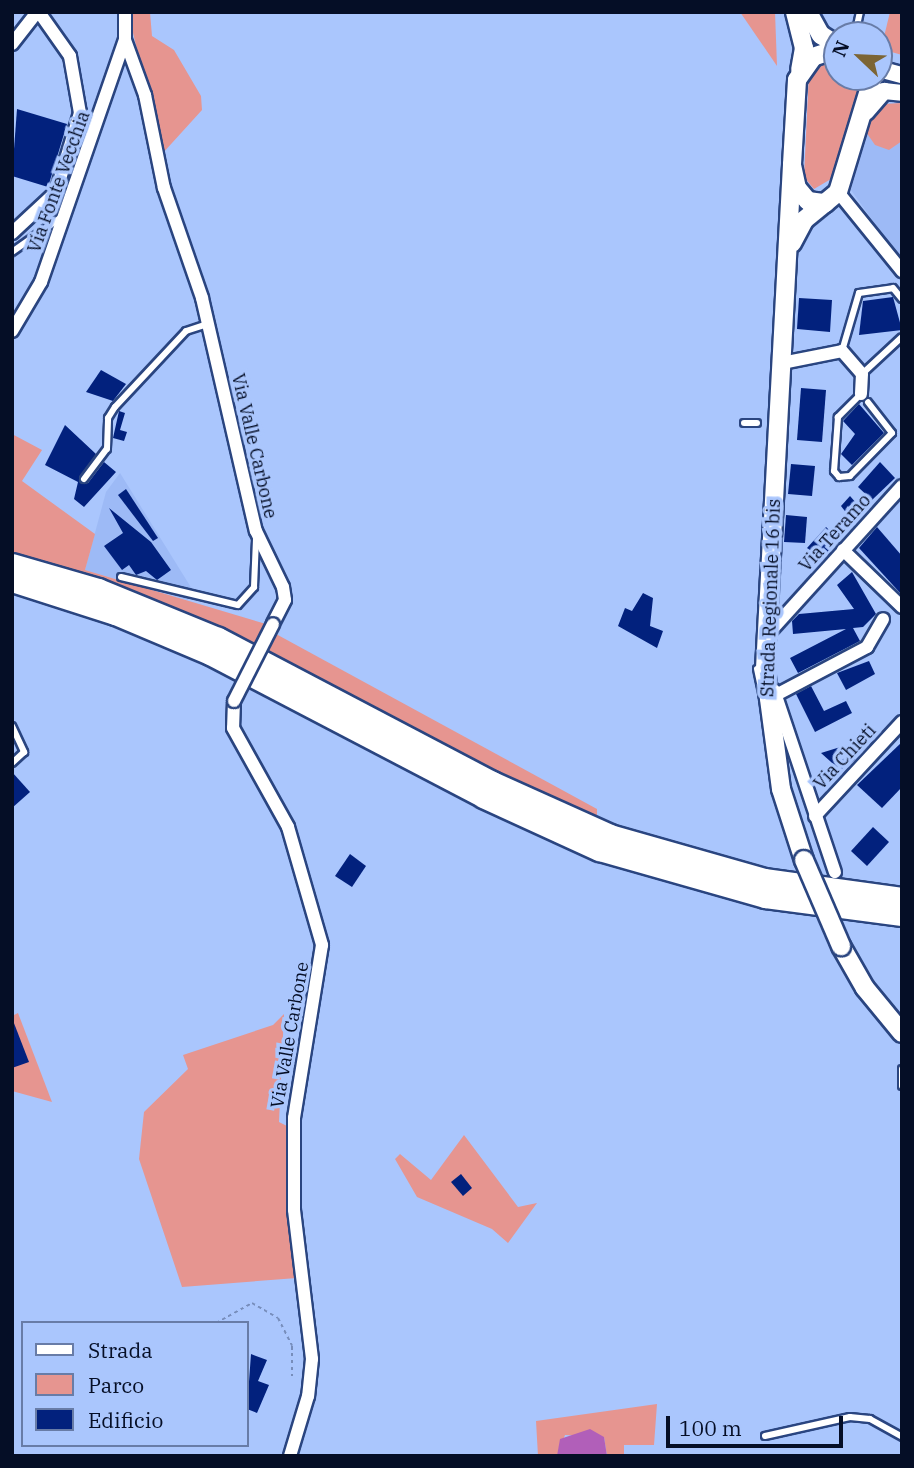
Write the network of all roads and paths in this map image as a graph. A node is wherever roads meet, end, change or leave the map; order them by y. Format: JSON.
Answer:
{"nodes":[{"id":1,"x":25,"y":12,"type":"edge"},
{"id":2,"x":38,"y":12,"type":"edge"},
{"id":3,"x":125,"y":12,"type":"edge"},
{"id":4,"x":795,"y":12,"type":"edge"},
{"id":5,"x":808,"y":12,"type":"edge"},
{"id":6,"x":23,"y":31,"type":"junction"},
{"id":7,"x":823,"y":36,"type":"edge"},
{"id":8,"x":125,"y":40,"type":"junction"},
{"id":9,"x":12,"y":44,"type":"edge"},
{"id":10,"x":823,"y":53,"type":"edge"},
{"id":11,"x":797,"y":80,"type":"junction"},
{"id":12,"x":870,"y":91,"type":"edge"},
{"id":13,"x":902,"y":93,"type":"edge"},
{"id":14,"x":864,"y":115,"type":"junction"},
{"id":15,"x":792,"y":165,"type":"junction"},
{"id":16,"x":831,"y":197,"type":"junction"},
{"id":17,"x":65,"y":215,"type":"junction"},
{"id":18,"x":12,"y":233,"type":"edge"},
{"id":19,"x":12,"y":252,"type":"edge"},
{"id":20,"x":788,"y":257,"type":"junction"},
{"id":21,"x":902,"y":271,"type":"edge"},
{"id":22,"x":902,"y":299,"type":"edge"},
{"id":23,"x":208,"y":324,"type":"junction"},
{"id":24,"x":12,"y":331,"type":"edge"},
{"id":25,"x":902,"y":337,"type":"edge"},
{"id":26,"x":842,"y":351,"type":"junction"},
{"id":27,"x":782,"y":363,"type":"junction"},
{"id":28,"x":862,"y":374,"type":"junction"},
{"id":29,"x":864,"y":398,"type":"junction"},
{"id":30,"x":744,"y":423,"type":"dead end"},
{"id":31,"x":757,"y":423,"type":"dead end"},
{"id":32,"x":83,"y":479,"type":"dead end"},
{"id":33,"x":902,"y":486,"type":"edge"},
{"id":34,"x":256,"y":531,"type":"junction"},
{"id":35,"x":843,"y":550,"type":"junction"},
{"id":36,"x":12,"y":564,"type":"edge"},
{"id":37,"x":121,"y":577,"type":"dead end"},
{"id":38,"x":36,"y":580,"type":"junction"},
{"id":39,"x":12,"y":581,"type":"edge"},
{"id":40,"x":902,"y":607,"type":"edge"},
{"id":41,"x":883,"y":619,"type":"dead end"},
{"id":42,"x":767,"y":636,"type":"junction"},
{"id":43,"x":772,"y":703,"type":"junction"},
{"id":44,"x":902,"y":722,"type":"edge"},
{"id":45,"x":12,"y":726,"type":"edge"},
{"id":46,"x":12,"y":763,"type":"edge"},
{"id":47,"x":815,"y":816,"type":"junction"},
{"id":48,"x":835,"y":872,"type":"dead end"},
{"id":49,"x":902,"y":898,"type":"edge"},
{"id":50,"x":902,"y":915,"type":"edge"},
{"id":51,"x":902,"y":1033,"type":"edge"},
{"id":52,"x":902,"y":1069,"type":"edge"},
{"id":53,"x":902,"y":1086,"type":"edge"},
{"id":54,"x":220,"y":1321,"type":"edge"},
{"id":55,"x":292,"y":1376,"type":"dead end"},
{"id":56,"x":765,"y":1437,"type":"dead end"},
{"id":57,"x":902,"y":1437,"type":"edge"},
{"id":58,"x":290,"y":1456,"type":"edge"}],
"edges":[{"from":1,"to":6,"type":"street"},
{"from":2,"to":6,"type":"street"},
{"from":2,"to":18,"type":"street"},
{"from":3,"to":8,"type":"street","name":"Via Valle Carbone"},
{"from":4,"to":11,"type":"main road"},
{"from":5,"to":7,"type":"main road"},
{"from":6,"to":9,"type":"street"},
{"from":8,"to":17,"type":"street","name":"Via Fonte Vecchia"},
{"from":8,"to":23,"type":"street","name":"Via Valle Carbone"},
{"from":10,"to":11,"type":"main road"},
{"from":11,"to":15,"type":"main road","name":"Strada Regionale 16 bis"},
{"from":12,"to":14,"type":"main road"},
{"from":13,"to":14,"type":"street"},
{"from":14,"to":16,"type":"main road"},
{"from":15,"to":16,"type":"main road"},
{"from":15,"to":20,"type":"main road","name":"Strada Regionale 16 bis"},
{"from":16,"to":20,"type":"main road","name":"Strada Regionale 16 bis"},
{"from":16,"to":21,"type":"street"},
{"from":17,"to":19,"type":"lane"},
{"from":17,"to":24,"type":"street","name":"Via Fonte Vecchia"},
{"from":20,"to":27,"type":"main road","name":"Strada Regionale 16 bis"},
{"from":22,"to":26,"type":"lane"},
{"from":23,"to":32,"type":"lane"},
{"from":23,"to":34,"type":"street","name":"Via Valle Carbone"},
{"from":25,"to":28,"type":"lane"},
{"from":26,"to":27,"type":"street"},
{"from":26,"to":28,"type":"street"},
{"from":27,"to":42,"type":"main road","name":"Strada Regionale 16 bis"},
{"from":28,"to":29,"type":"street"},
{"from":29,"to":29,"type":"lane"},
{"from":30,"to":31,"type":"lane"},
{"from":33,"to":35,"type":"street","name":"Via Teramo"},
{"from":34,"to":37,"type":"lane"},
{"from":34,"to":58,"type":"street","name":"Via Valle Carbone","bridge":true},
{"from":35,"to":40,"type":"street"},
{"from":35,"to":42,"type":"street","name":"Via Teramo"},
{"from":36,"to":38,"type":"highway"},
{"from":38,"to":39,"type":"highway"},
{"from":38,"to":49,"type":"highway"},
{"from":38,"to":50,"type":"highway"},
{"from":41,"to":43,"type":"street"},
{"from":42,"to":43,"type":"main road","name":"Strada Regionale 16 bis"},
{"from":42,"to":43,"type":"lane"},
{"from":43,"to":47,"type":"street"},
{"from":43,"to":51,"type":"main road","name":"Strada Regionale 16 bis","bridge":true},
{"from":44,"to":47,"type":"street","name":"Via Chieti"},
{"from":45,"to":46,"type":"lane"},
{"from":47,"to":48,"type":"street"},
{"from":52,"to":53,"type":"lane"},
{"from":54,"to":55,"type":"path"},
{"from":56,"to":57,"type":"lane"}]}
